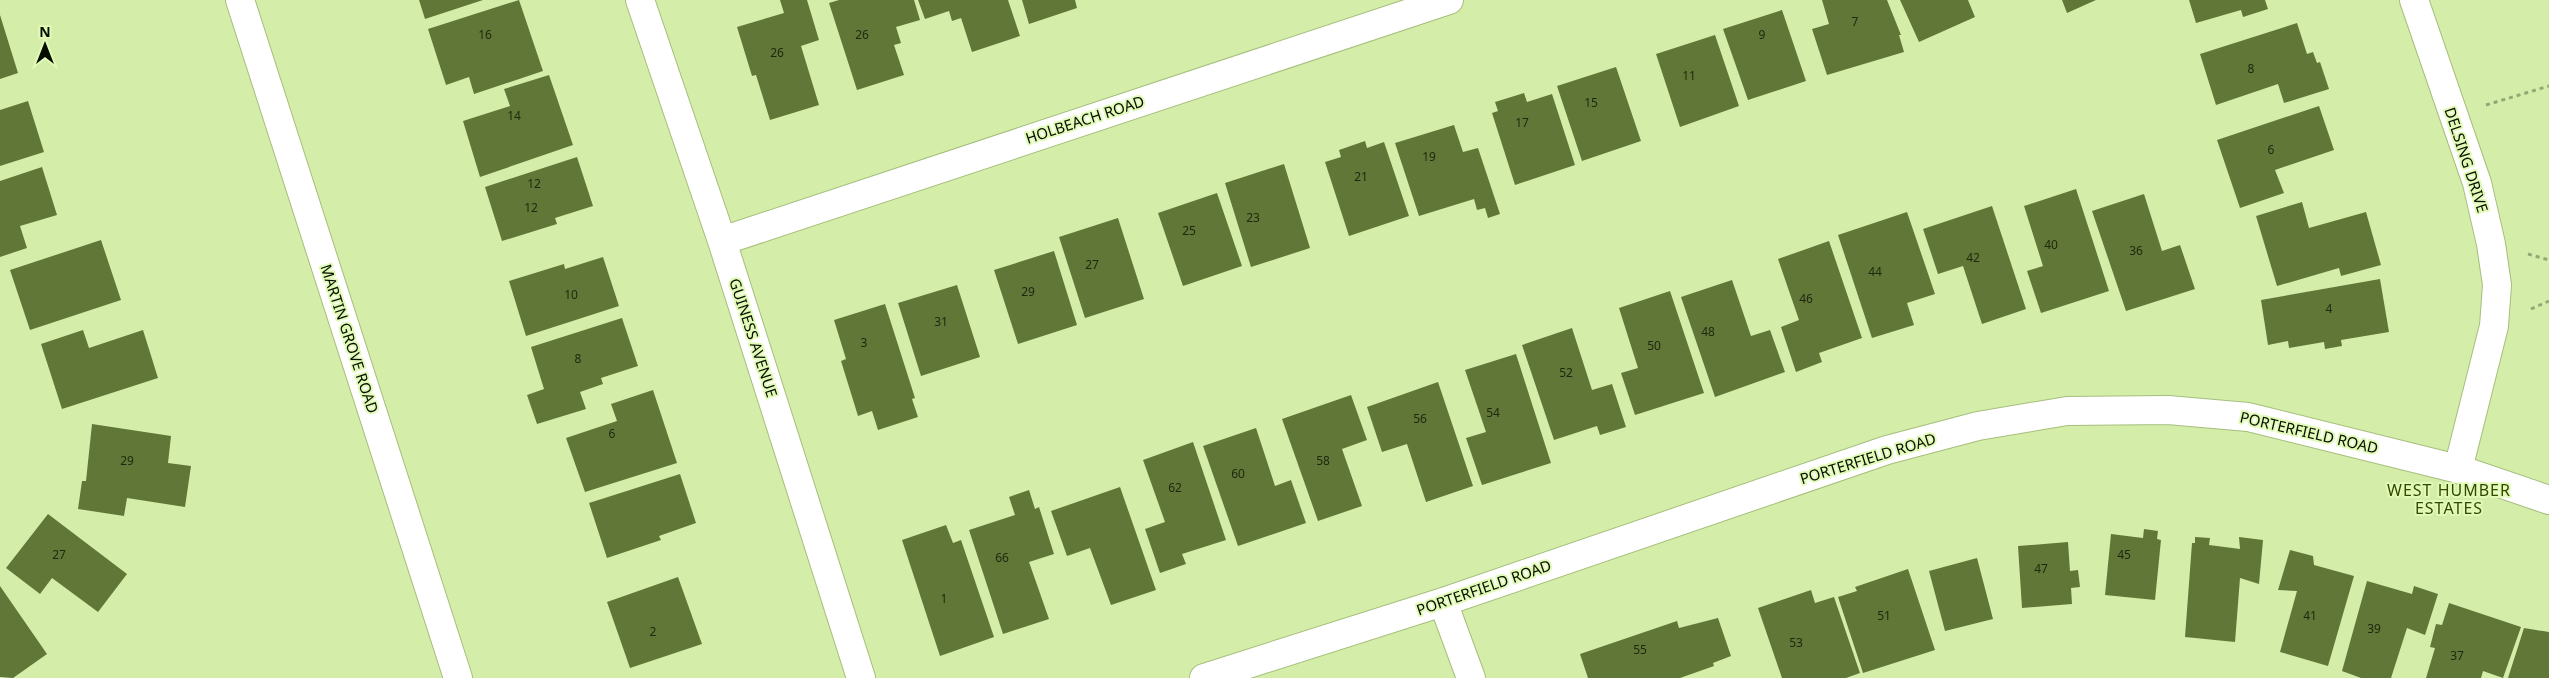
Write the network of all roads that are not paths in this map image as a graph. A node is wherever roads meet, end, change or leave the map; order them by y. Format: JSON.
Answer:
{"nodes":[{"id":1,"x":240,"y":0,"type":"edge"},
{"id":2,"x":640,"y":0,"type":"edge"},
{"id":3,"x":1449,"y":0,"type":"edge"},
{"id":4,"x":2414,"y":0,"type":"edge"},
{"id":5,"x":722,"y":241,"type":"junction"},
{"id":6,"x":2458,"y":469,"type":"junction"},
{"id":7,"x":2549,"y":500,"type":"edge"},
{"id":8,"x":1444,"y":602,"type":"junction"},
{"id":9,"x":458,"y":678,"type":"edge"},
{"id":10,"x":862,"y":678,"type":"edge"},
{"id":11,"x":1204,"y":678,"type":"edge"},
{"id":12,"x":1471,"y":678,"type":"edge"}],
"edges":[{"from":1,"to":9,"type":"street","name":"MARTIN GROVE ROAD"},
{"from":2,"to":5,"type":"street","name":"GUINESS AVENUE"},
{"from":3,"to":5,"type":"street","name":"HOLBEACH ROAD"},
{"from":4,"to":6,"type":"street","name":"DELSING DRIVE"},
{"from":5,"to":10,"type":"street","name":"GUINESS AVENUE"},
{"from":6,"to":7,"type":"street","name":"PORTERFIELD ROAD"},
{"from":6,"to":8,"type":"street","name":"PORTERFIELD ROAD"},
{"from":8,"to":11,"type":"street","name":"PORTERFIELD ROAD"},
{"from":8,"to":12,"type":"street"}]}
